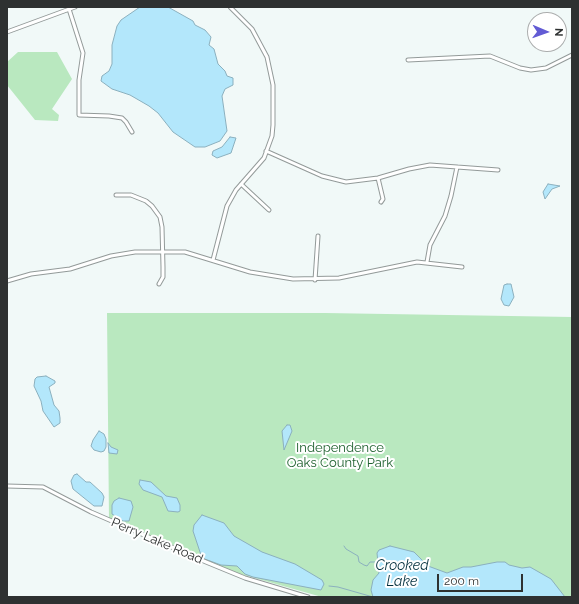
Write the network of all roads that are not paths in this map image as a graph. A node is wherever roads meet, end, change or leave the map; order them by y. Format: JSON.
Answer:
{"nodes":[{"id":1,"x":75,"y":7,"type":"edge"},
{"id":2,"x":230,"y":7,"type":"edge"},
{"id":3,"x":69,"y":9,"type":"junction"},
{"id":4,"x":7,"y":32,"type":"edge"},
{"id":5,"x":572,"y":55,"type":"edge"},
{"id":6,"x":408,"y":60,"type":"dead end"},
{"id":7,"x":132,"y":132,"type":"dead end"},
{"id":8,"x":266,"y":151,"type":"junction"},
{"id":9,"x":457,"y":167,"type":"junction"},
{"id":10,"x":498,"y":170,"type":"dead end"},
{"id":11,"x":378,"y":178,"type":"junction"},
{"id":12,"x":241,"y":184,"type":"junction"},
{"id":13,"x":116,"y":195,"type":"dead end"},
{"id":14,"x":381,"y":202,"type":"dead end"},
{"id":15,"x":269,"y":210,"type":"dead end"},
{"id":16,"x":318,"y":236,"type":"dead end"},
{"id":17,"x":163,"y":252,"type":"junction"},
{"id":18,"x":213,"y":260,"type":"junction"},
{"id":19,"x":427,"y":262,"type":"junction"},
{"id":20,"x":462,"y":267,"type":"dead end"},
{"id":21,"x":315,"y":280,"type":"junction"},
{"id":22,"x":7,"y":281,"type":"edge"},
{"id":23,"x":159,"y":284,"type":"dead end"},
{"id":24,"x":7,"y":486,"type":"edge"},
{"id":25,"x":308,"y":597,"type":"edge"}],
"edges":[{"from":1,"to":3,"type":"street"},
{"from":2,"to":8,"type":"street"},
{"from":3,"to":4,"type":"street"},
{"from":3,"to":7,"type":"street"},
{"from":5,"to":6,"type":"street"},
{"from":8,"to":11,"type":"street"},
{"from":8,"to":12,"type":"street"},
{"from":9,"to":10,"type":"street"},
{"from":9,"to":11,"type":"street"},
{"from":9,"to":19,"type":"street"},
{"from":11,"to":14,"type":"street"},
{"from":12,"to":15,"type":"street"},
{"from":12,"to":18,"type":"street"},
{"from":13,"to":17,"type":"street"},
{"from":16,"to":21,"type":"street"},
{"from":17,"to":18,"type":"street"},
{"from":17,"to":22,"type":"street"},
{"from":17,"to":23,"type":"street"},
{"from":18,"to":21,"type":"street"},
{"from":19,"to":20,"type":"street"},
{"from":19,"to":21,"type":"street"},
{"from":24,"to":25,"type":"street","name":"Perry Lake Road"}]}
